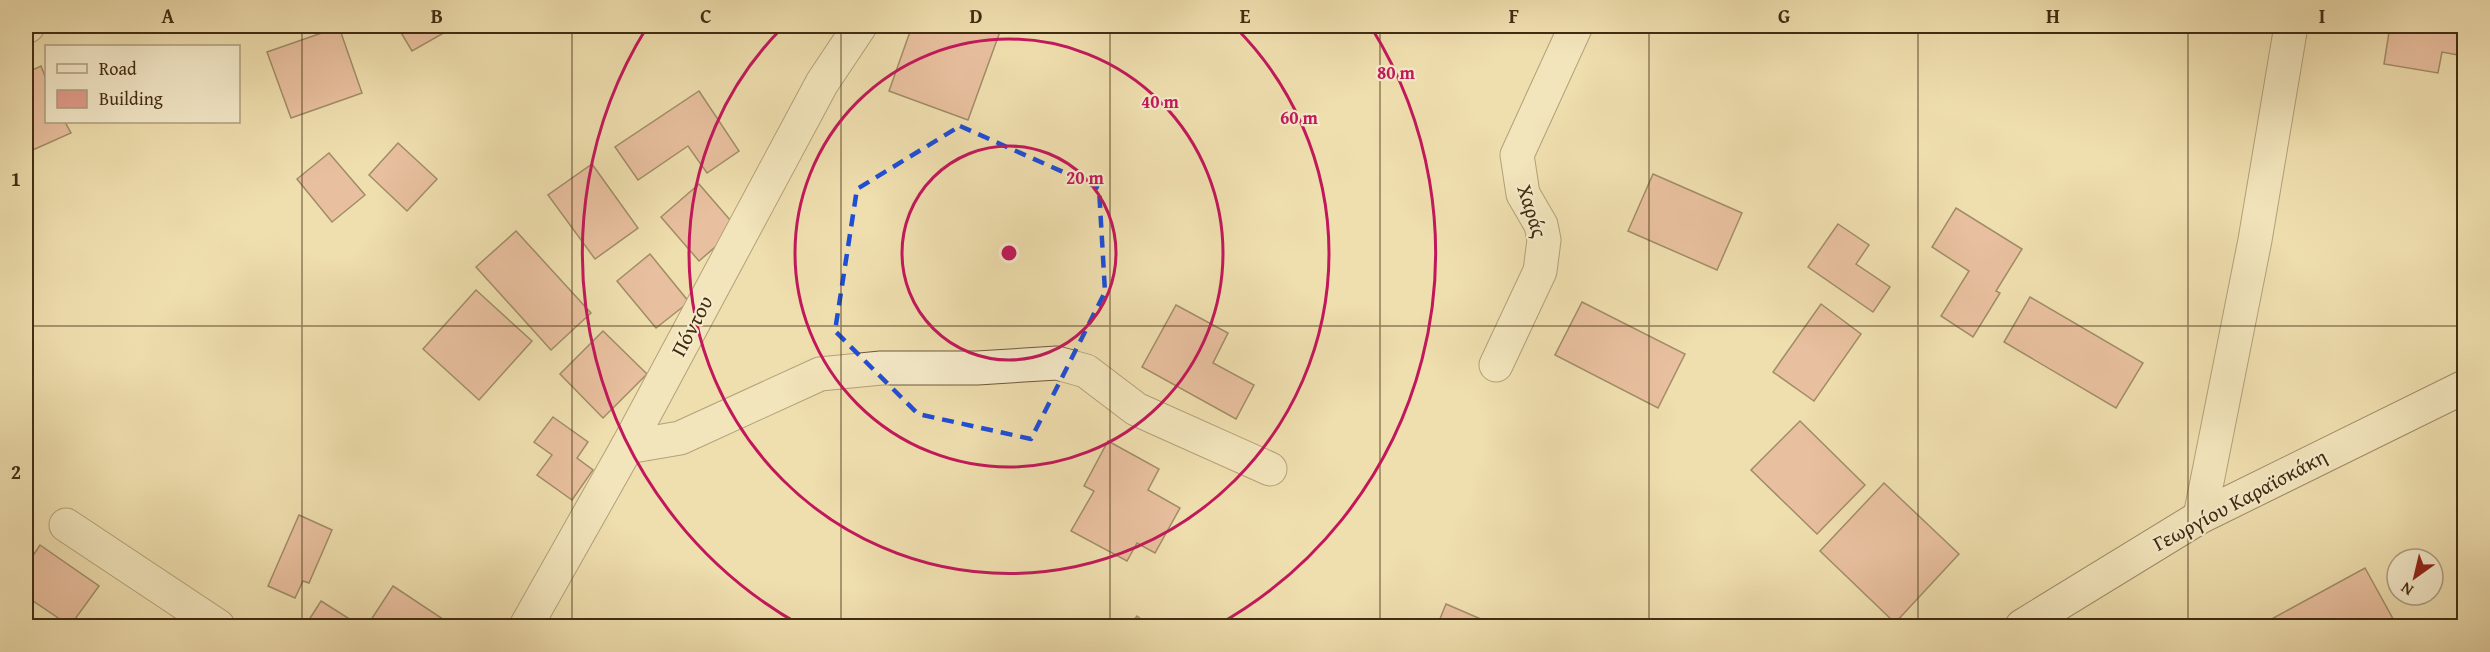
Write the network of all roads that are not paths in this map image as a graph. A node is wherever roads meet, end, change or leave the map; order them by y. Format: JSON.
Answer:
{"nodes":[{"id":1,"x":860,"y":26,"type":"edge"},
{"id":2,"x":1576,"y":26,"type":"edge"},
{"id":3,"x":2291,"y":26,"type":"edge"},
{"id":4,"x":1496,"y":365,"type":"dead end"},
{"id":5,"x":2464,"y":387,"type":"edge"},
{"id":6,"x":627,"y":447,"type":"junction"},
{"id":7,"x":1270,"y":469,"type":"dead end"},
{"id":8,"x":2200,"y":517,"type":"junction"},
{"id":9,"x":66,"y":525,"type":"dead end"},
{"id":10,"x":2036,"y":622,"type":"edge"},
{"id":11,"x":218,"y":627,"type":"edge"},
{"id":12,"x":526,"y":627,"type":"edge"}],
"edges":[{"from":1,"to":6,"type":"street","name":"Πόντου"},
{"from":2,"to":4,"type":"street","name":"Χαράς"},
{"from":3,"to":8,"type":"street"},
{"from":5,"to":8,"type":"street","name":"Γεωργίου Καραϊσκάκη"},
{"from":6,"to":7,"type":"street"},
{"from":6,"to":12,"type":"street","name":"Πόντου"},
{"from":8,"to":10,"type":"street","name":"Γεωργίου Καραϊσκάκη"},
{"from":9,"to":11,"type":"street"}]}
